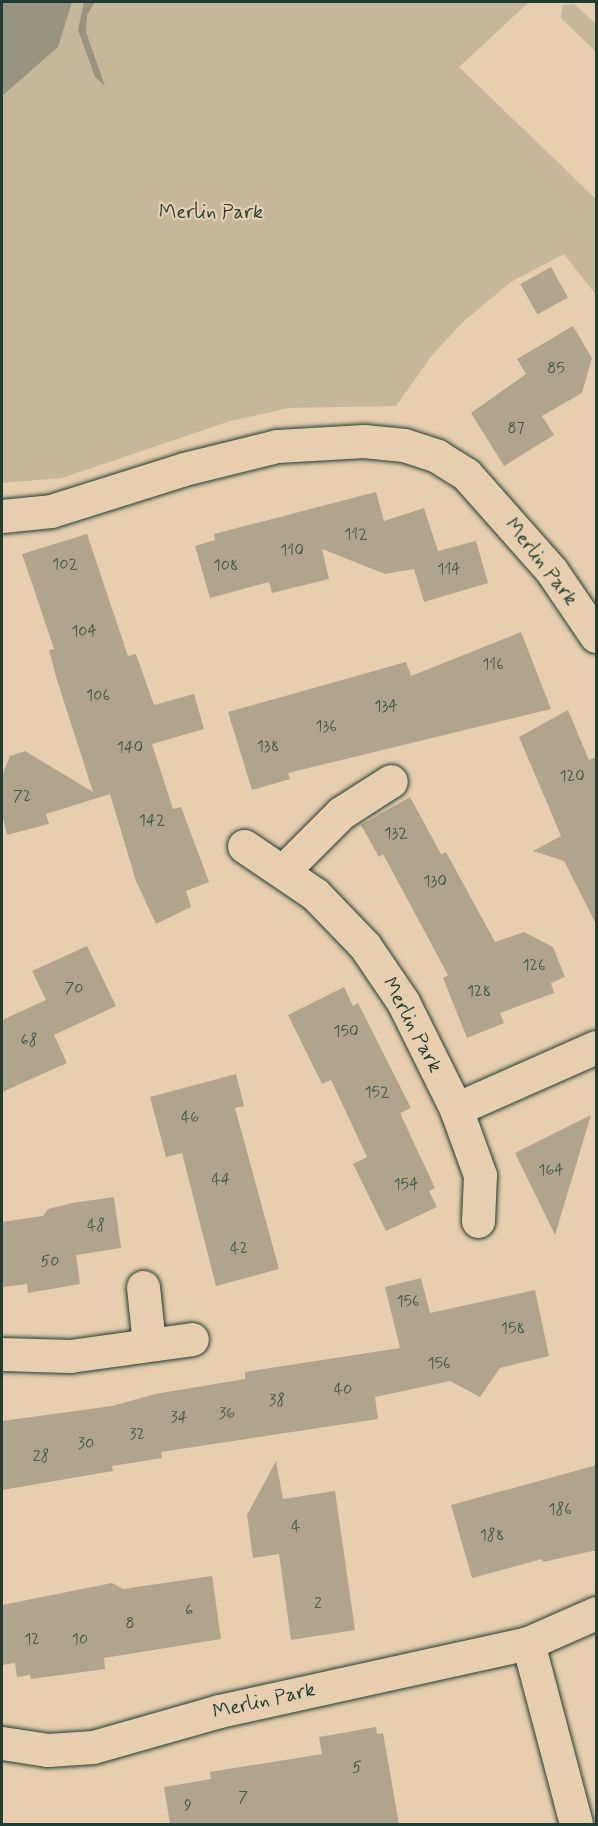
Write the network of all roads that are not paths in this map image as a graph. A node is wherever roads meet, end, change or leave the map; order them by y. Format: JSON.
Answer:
{"nodes":[{"id":1,"x":2,"y":516,"type":"edge"},
{"id":2,"x":597,"y":636,"type":"edge"},
{"id":3,"x":391,"y":781,"type":"dead end"},
{"id":4,"x":244,"y":846,"type":"dead end"},
{"id":5,"x":284,"y":870,"type":"junction"},
{"id":6,"x":597,"y":1047,"type":"edge"},
{"id":7,"x":456,"y":1109,"type":"junction"},
{"id":8,"x":478,"y":1221,"type":"dead end"},
{"id":9,"x":143,"y":1287,"type":"dead end"},
{"id":10,"x":192,"y":1339,"type":"dead end"},
{"id":11,"x":149,"y":1344,"type":"junction"},
{"id":12,"x":2,"y":1354,"type":"edge"},
{"id":13,"x":597,"y":1613,"type":"edge"},
{"id":14,"x":528,"y":1643,"type":"junction"},
{"id":15,"x":2,"y":1743,"type":"edge"},
{"id":16,"x":576,"y":1824,"type":"edge"}],
"edges":[{"from":1,"to":2,"type":"street","name":"Merlin Park"},
{"from":3,"to":5,"type":"street"},
{"from":4,"to":5,"type":"street","name":"Merlin Park"},
{"from":5,"to":7,"type":"street","name":"Merlin Park"},
{"from":6,"to":7,"type":"street"},
{"from":7,"to":8,"type":"street","name":"Merlin Park"},
{"from":9,"to":11,"type":"street"},
{"from":10,"to":11,"type":"street"},
{"from":11,"to":12,"type":"street"},
{"from":13,"to":14,"type":"street","name":"Merlin Park"},
{"from":14,"to":15,"type":"street","name":"Merlin Park"},
{"from":14,"to":16,"type":"street"}]}
